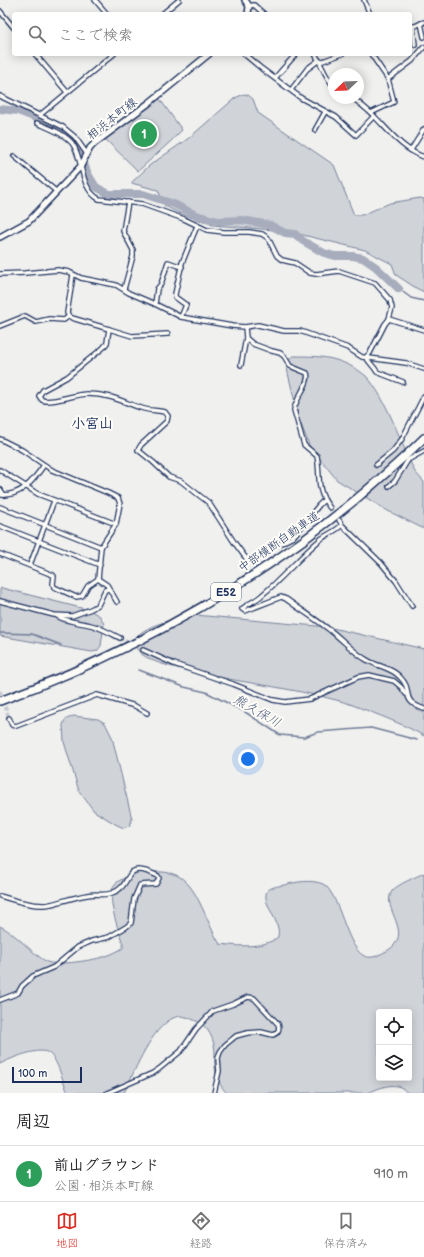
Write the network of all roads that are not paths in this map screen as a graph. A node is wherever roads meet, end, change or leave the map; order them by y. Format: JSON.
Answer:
{"nodes":[{"id":1,"x":95,"y":0,"type":"edge"},
{"id":2,"x":180,"y":0,"type":"edge"},
{"id":3,"x":364,"y":0,"type":"edge"},
{"id":4,"x":248,"y":2,"type":"edge"},
{"id":5,"x":0,"y":11,"type":"edge"},
{"id":6,"x":105,"y":12,"type":"edge"},
{"id":7,"x":165,"y":12,"type":"edge"},
{"id":8,"x":262,"y":12,"type":"edge"},
{"id":9,"x":369,"y":12,"type":"edge"},
{"id":10,"x":423,"y":22,"type":"edge"},
{"id":11,"x":12,"y":26,"type":"edge"},
{"id":12,"x":412,"y":26,"type":"edge"},
{"id":13,"x":412,"y":31,"type":"edge"},
{"id":14,"x":424,"y":37,"type":"edge"},
{"id":15,"x":415,"y":45,"type":"dead end"},
{"id":16,"x":424,"y":47,"type":"edge"},
{"id":17,"x":37,"y":56,"type":"edge"},
{"id":18,"x":112,"y":56,"type":"edge"},
{"id":19,"x":207,"y":56,"type":"edge"},
{"id":20,"x":246,"y":56,"type":"edge"},
{"id":21,"x":294,"y":56,"type":"edge"},
{"id":22,"x":316,"y":56,"type":"edge"},
{"id":23,"x":336,"y":56,"type":"edge"},
{"id":24,"x":372,"y":56,"type":"edge"},
{"id":25,"x":320,"y":61,"type":"junction"},
{"id":26,"x":275,"y":78,"type":"junction"},
{"id":27,"x":328,"y":79,"type":"edge"},
{"id":28,"x":388,"y":79,"type":"junction"},
{"id":29,"x":291,"y":90,"type":"junction"},
{"id":30,"x":67,"y":92,"type":"junction"},
{"id":31,"x":0,"y":96,"type":"edge"},
{"id":32,"x":360,"y":104,"type":"edge"},
{"id":33,"x":325,"y":112,"type":"junction"},
{"id":34,"x":40,"y":115,"type":"junction"},
{"id":35,"x":373,"y":115,"type":"junction"},
{"id":36,"x":37,"y":123,"type":"dead end"},
{"id":37,"x":424,"y":129,"type":"edge"},
{"id":38,"x":315,"y":130,"type":"dead end"},
{"id":39,"x":411,"y":150,"type":"junction"},
{"id":40,"x":14,"y":156,"type":"dead end"},
{"id":41,"x":86,"y":156,"type":"junction"},
{"id":42,"x":424,"y":157,"type":"edge"},
{"id":43,"x":81,"y":165,"type":"junction"},
{"id":44,"x":57,"y":192,"type":"junction"},
{"id":45,"x":128,"y":202,"type":"junction"},
{"id":46,"x":197,"y":226,"type":"junction"},
{"id":47,"x":0,"y":237,"type":"edge"},
{"id":48,"x":182,"y":267,"type":"junction"},
{"id":49,"x":0,"y":274,"type":"edge"},
{"id":50,"x":73,"y":275,"type":"junction"},
{"id":51,"x":124,"y":289,"type":"junction"},
{"id":52,"x":154,"y":304,"type":"junction"},
{"id":53,"x":69,"y":316,"type":"junction"},
{"id":54,"x":180,"y":317,"type":"junction"},
{"id":55,"x":389,"y":319,"type":"junction"},
{"id":56,"x":0,"y":326,"type":"edge"},
{"id":57,"x":245,"y":327,"type":"junction"},
{"id":58,"x":109,"y":329,"type":"junction"},
{"id":59,"x":424,"y":330,"type":"edge"},
{"id":60,"x":168,"y":334,"type":"dead end"},
{"id":61,"x":246,"y":338,"type":"junction"},
{"id":62,"x":366,"y":357,"type":"junction"},
{"id":63,"x":241,"y":365,"type":"dead end"},
{"id":64,"x":424,"y":369,"type":"edge"},
{"id":65,"x":403,"y":382,"type":"dead end"},
{"id":66,"x":424,"y":396,"type":"edge"},
{"id":67,"x":424,"y":438,"type":"edge"},
{"id":68,"x":0,"y":439,"type":"edge"},
{"id":69,"x":424,"y":451,"type":"edge"},
{"id":70,"x":44,"y":465,"type":"junction"},
{"id":71,"x":376,"y":465,"type":"dead end"},
{"id":72,"x":0,"y":470,"type":"edge"},
{"id":73,"x":389,"y":486,"type":"dead end"},
{"id":74,"x":26,"y":487,"type":"junction"},
{"id":75,"x":0,"y":489,"type":"edge"},
{"id":76,"x":2,"y":495,"type":"edge"},
{"id":77,"x":324,"y":500,"type":"junction"},
{"id":78,"x":54,"y":501,"type":"junction"},
{"id":79,"x":0,"y":507,"type":"edge"},
{"id":80,"x":330,"y":508,"type":"dead end"},
{"id":81,"x":339,"y":520,"type":"dead end"},
{"id":82,"x":116,"y":524,"type":"junction"},
{"id":83,"x":342,"y":525,"type":"junction"},
{"id":84,"x":0,"y":526,"type":"edge"},
{"id":85,"x":45,"y":526,"type":"junction"},
{"id":86,"x":38,"y":541,"type":"junction"},
{"id":87,"x":101,"y":547,"type":"junction"},
{"id":88,"x":0,"y":554,"type":"edge"},
{"id":89,"x":100,"y":564,"type":"junction"},
{"id":90,"x":30,"y":565,"type":"junction"},
{"id":91,"x":98,"y":579,"type":"junction"},
{"id":92,"x":108,"y":589,"type":"junction"},
{"id":93,"x":0,"y":601,"type":"edge"},
{"id":94,"x":117,"y":602,"type":"dead end"},
{"id":95,"x":412,"y":606,"type":"dead end"},
{"id":96,"x":54,"y":615,"type":"junction"},
{"id":97,"x":120,"y":638,"type":"tunnel mouth"},
{"id":98,"x":142,"y":650,"type":"tunnel mouth"},
{"id":99,"x":408,"y":699,"type":"junction"},
{"id":100,"x":0,"y":701,"type":"edge"},
{"id":101,"x":424,"y":708,"type":"edge"},
{"id":102,"x":147,"y":712,"type":"dead end"},
{"id":103,"x":9,"y":718,"type":"dead end"},
{"id":104,"x":0,"y":896,"type":"edge"},
{"id":105,"x":0,"y":1000,"type":"edge"},
{"id":106,"x":107,"y":1093,"type":"edge"},
{"id":107,"x":214,"y":1093,"type":"edge"}],
"edges":[{"from":1,"to":6,"type":"street"},
{"from":2,"to":7,"type":"street"},
{"from":3,"to":9,"type":"street"},
{"from":4,"to":8,"type":"street"},
{"from":5,"to":11,"type":"street"},
{"from":10,"to":12,"type":"street"},
{"from":10,"to":14,"type":"street"},
{"from":13,"to":15,"type":"street"},
{"from":16,"to":28,"type":"street"},
{"from":17,"to":30,"type":"street"},
{"from":18,"to":30,"type":"street"},
{"from":19,"to":41,"type":"main road","name":"相浜本町線"},
{"from":20,"to":26,"type":"street"},
{"from":21,"to":26,"type":"street"},
{"from":22,"to":25,"type":"street"},
{"from":23,"to":25,"type":"street"},
{"from":24,"to":28,"type":"street"},
{"from":25,"to":27,"type":"street"},
{"from":25,"to":29,"type":"street"},
{"from":26,"to":29,"type":"street"},
{"from":28,"to":35,"type":"street"},
{"from":29,"to":33,"type":"street"},
{"from":30,"to":34,"type":"street"},
{"from":31,"to":34,"type":"street"},
{"from":32,"to":35,"type":"street"},
{"from":33,"to":35,"type":"street"},
{"from":33,"to":38,"type":"street"},
{"from":34,"to":41,"type":"street"},
{"from":35,"to":39,"type":"street"},
{"from":36,"to":43,"type":"street"},
{"from":37,"to":39,"type":"street"},
{"from":39,"to":42,"type":"street"},
{"from":40,"to":44,"type":"street"},
{"from":41,"to":43,"type":"main road","name":"相浜本町線"},
{"from":43,"to":44,"type":"main road","name":"相浜本町線"},
{"from":43,"to":45,"type":"street"},
{"from":44,"to":47,"type":"main road","name":"相浜本町線"},
{"from":45,"to":46,"type":"street"},
{"from":45,"to":51,"type":"street"},
{"from":46,"to":48,"type":"street"},
{"from":46,"to":55,"type":"street"},
{"from":48,"to":52,"type":"street"},
{"from":48,"to":54,"type":"street"},
{"from":49,"to":50,"type":"street"},
{"from":50,"to":51,"type":"street"},
{"from":50,"to":53,"type":"street"},
{"from":51,"to":52,"type":"street"},
{"from":52,"to":54,"type":"street"},
{"from":53,"to":56,"type":"street"},
{"from":53,"to":58,"type":"street"},
{"from":54,"to":57,"type":"street"},
{"from":55,"to":59,"type":"street"},
{"from":55,"to":62,"type":"street"},
{"from":57,"to":61,"type":"street"},
{"from":57,"to":62,"type":"street"},
{"from":58,"to":60,"type":"street"},
{"from":58,"to":77,"type":"street"},
{"from":61,"to":63,"type":"street"},
{"from":61,"to":77,"type":"street"},
{"from":62,"to":64,"type":"street"},
{"from":62,"to":65,"type":"street"},
{"from":66,"to":71,"type":"street"},
{"from":67,"to":100,"type":"highway","name":"中部横断自動車道","number":"E52"},
{"from":68,"to":70,"type":"street"},
{"from":69,"to":73,"type":"street"},
{"from":70,"to":74,"type":"street"},
{"from":70,"to":82,"type":"street"},
{"from":72,"to":74,"type":"street"},
{"from":74,"to":76,"type":"street"},
{"from":74,"to":78,"type":"street"},
{"from":75,"to":76,"type":"street"},
{"from":77,"to":80,"type":"street"},
{"from":78,"to":82,"type":"street"},
{"from":78,"to":85,"type":"street"},
{"from":79,"to":85,"type":"street"},
{"from":81,"to":83,"type":"street"},
{"from":82,"to":87,"type":"street"},
{"from":83,"to":95,"type":"street"},
{"from":83,"to":99,"type":"street"},
{"from":84,"to":86,"type":"street"},
{"from":85,"to":86,"type":"street"},
{"from":85,"to":87,"type":"street"},
{"from":86,"to":89,"type":"street"},
{"from":86,"to":90,"type":"street"},
{"from":87,"to":89,"type":"street"},
{"from":88,"to":90,"type":"street"},
{"from":89,"to":91,"type":"street"},
{"from":90,"to":91,"type":"street"},
{"from":91,"to":92,"type":"street"},
{"from":92,"to":94,"type":"street"},
{"from":92,"to":96,"type":"street"},
{"from":93,"to":96,"type":"street"},
{"from":96,"to":97,"type":"street"},
{"from":98,"to":99,"type":"street"},
{"from":99,"to":101,"type":"street"},
{"from":102,"to":103,"type":"street"},
{"from":104,"to":105,"type":"street"},
{"from":106,"to":107,"type":"street"}]}
